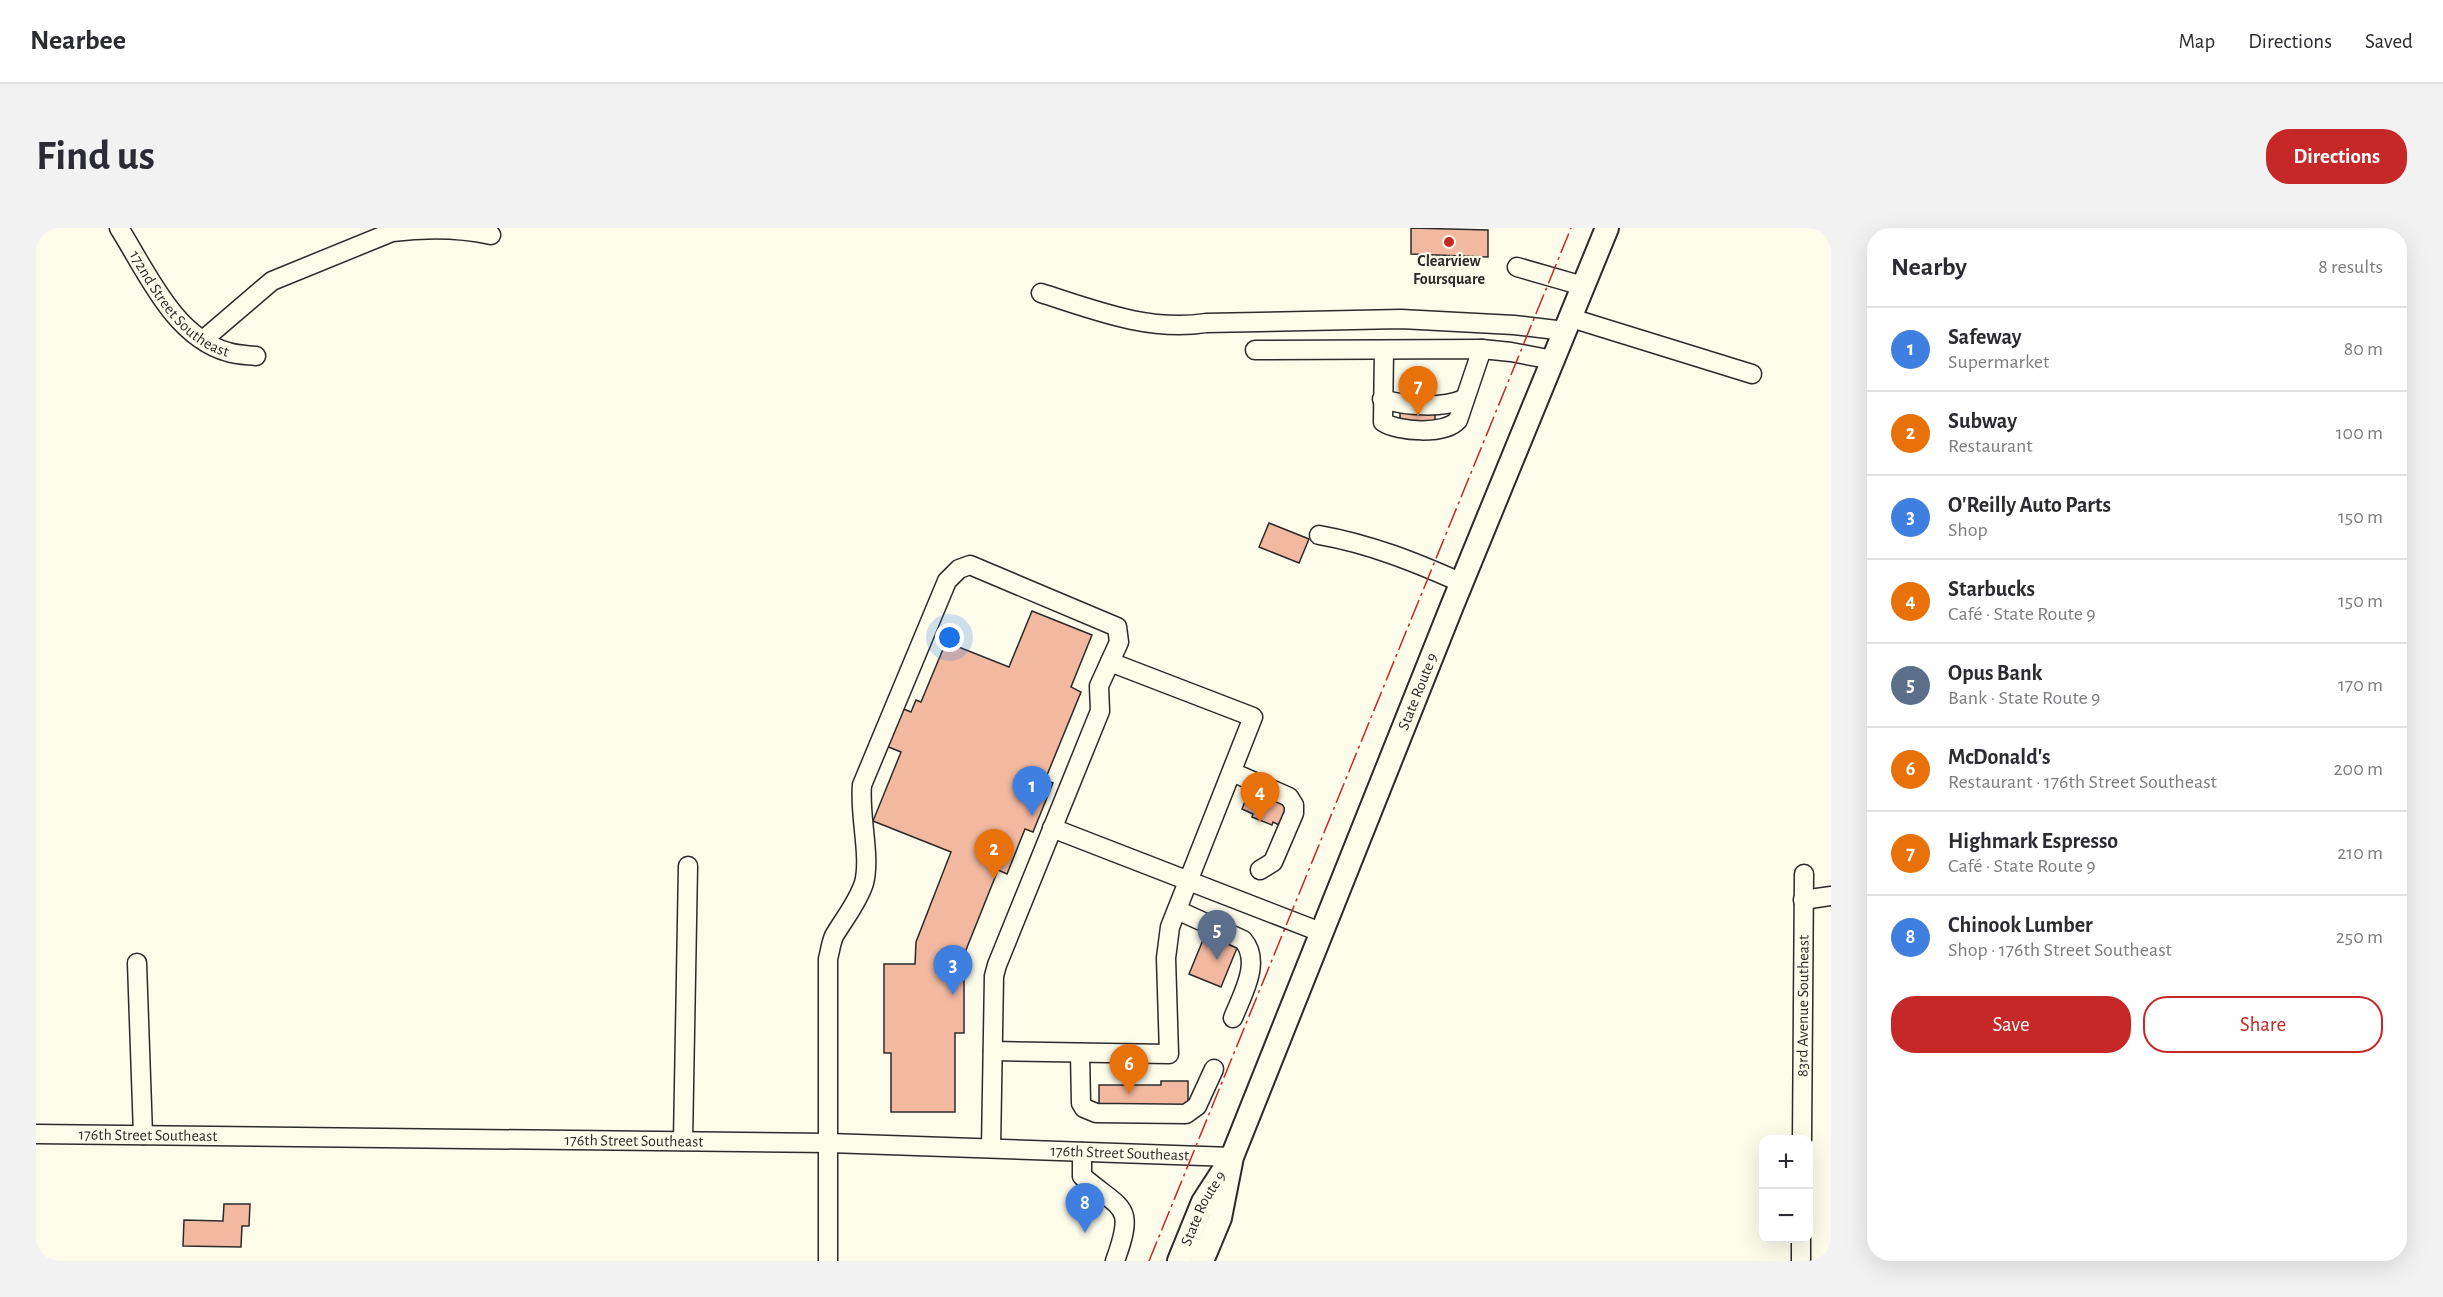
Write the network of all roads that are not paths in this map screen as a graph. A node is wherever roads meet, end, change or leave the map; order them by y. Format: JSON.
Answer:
{"nodes":[{"id":1,"x":119,"y":228,"type":"edge"},
{"id":2,"x":1607,"y":228,"type":"edge"},
{"id":3,"x":491,"y":235,"type":"dead end"},
{"id":4,"x":1517,"y":267,"type":"dead end"},
{"id":5,"x":1583,"y":286,"type":"junction"},
{"id":6,"x":1041,"y":292,"type":"dead end"},
{"id":7,"x":1568,"y":324,"type":"junction"},
{"id":8,"x":203,"y":340,"type":"junction"},
{"id":9,"x":1482,"y":349,"type":"junction"},
{"id":10,"x":1255,"y":350,"type":"dead end"},
{"id":11,"x":1384,"y":350,"type":"junction"},
{"id":12,"x":256,"y":356,"type":"dead end"},
{"id":13,"x":1553,"y":360,"type":"junction"},
{"id":14,"x":1752,"y":374,"type":"dead end"},
{"id":15,"x":1382,"y":399,"type":"junction"},
{"id":16,"x":1464,"y":399,"type":"junction"},
{"id":17,"x":1319,"y":535,"type":"dead end"},
{"id":18,"x":1462,"y":583,"type":"junction"},
{"id":19,"x":1110,"y":662,"type":"junction"},
{"id":20,"x":1232,"y":772,"type":"junction"},
{"id":21,"x":1052,"y":828,"type":"junction"},
{"id":22,"x":688,"y":866,"type":"dead end"},
{"id":23,"x":1260,"y":870,"type":"dead end"},
{"id":24,"x":1804,"y":874,"type":"dead end"},
{"id":25,"x":1190,"y":882,"type":"junction"},
{"id":26,"x":1831,"y":896,"type":"edge"},
{"id":27,"x":1803,"y":900,"type":"junction"},
{"id":28,"x":1177,"y":910,"type":"junction"},
{"id":29,"x":1323,"y":933,"type":"junction"},
{"id":30,"x":137,"y":963,"type":"dead end"},
{"id":31,"x":1233,"y":1018,"type":"dead end"},
{"id":32,"x":993,"y":1052,"type":"junction"},
{"id":33,"x":1080,"y":1053,"type":"junction"},
{"id":34,"x":1214,"y":1069,"type":"dead end"},
{"id":35,"x":36,"y":1134,"type":"edge"},
{"id":36,"x":142,"y":1135,"type":"junction"},
{"id":37,"x":1802,"y":1135,"type":"edge"},
{"id":38,"x":683,"y":1141,"type":"junction"},
{"id":39,"x":829,"y":1143,"type":"junction"},
{"id":40,"x":991,"y":1148,"type":"junction"},
{"id":41,"x":1082,"y":1152,"type":"junction"},
{"id":42,"x":1232,"y":1157,"type":"junction"},
{"id":43,"x":1801,"y":1243,"type":"edge"},
{"id":44,"x":828,"y":1261,"type":"edge"},
{"id":45,"x":1115,"y":1261,"type":"edge"},
{"id":46,"x":1179,"y":1261,"type":"edge"},
{"id":47,"x":1203,"y":1261,"type":"edge"},
{"id":48,"x":1801,"y":1261,"type":"edge"}],
"edges":[{"from":1,"to":8,"type":"street","name":"172nd Street Southeast"},
{"from":2,"to":5,"type":"main road","name":"State Route 9"},
{"from":3,"to":8,"type":"street"},
{"from":4,"to":5,"type":"street"},
{"from":5,"to":7,"type":"main road","name":"State Route 9"},
{"from":6,"to":7,"type":"street"},
{"from":7,"to":13,"type":"main road","name":"State Route 9"},
{"from":7,"to":14,"type":"street"},
{"from":8,"to":12,"type":"street","name":"172nd Street Southeast"},
{"from":9,"to":11,"type":"street"},
{"from":9,"to":13,"type":"street"},
{"from":9,"to":16,"type":"street"},
{"from":10,"to":11,"type":"street"},
{"from":11,"to":15,"type":"street"},
{"from":13,"to":18,"type":"main road","name":"State Route 9"},
{"from":15,"to":16,"type":"street"},
{"from":15,"to":16,"type":"street"},
{"from":17,"to":18,"type":"street"},
{"from":18,"to":29,"type":"main road","name":"State Route 9"},
{"from":19,"to":20,"type":"street"},
{"from":19,"to":21,"type":"street"},
{"from":19,"to":39,"type":"street"},
{"from":20,"to":23,"type":"street"},
{"from":20,"to":25,"type":"street"},
{"from":21,"to":25,"type":"street"},
{"from":21,"to":32,"type":"street"},
{"from":22,"to":38,"type":"street"},
{"from":24,"to":27,"type":"street","name":"83rd Avenue Southeast"},
{"from":25,"to":28,"type":"street"},
{"from":25,"to":29,"type":"street"},
{"from":26,"to":27,"type":"street"},
{"from":27,"to":37,"type":"street","name":"83rd Avenue Southeast"},
{"from":28,"to":31,"type":"street"},
{"from":28,"to":33,"type":"street"},
{"from":29,"to":42,"type":"main road","name":"State Route 9"},
{"from":30,"to":36,"type":"street"},
{"from":32,"to":33,"type":"street"},
{"from":32,"to":40,"type":"street"},
{"from":33,"to":34,"type":"street"},
{"from":35,"to":36,"type":"street","name":"176th Street Southeast"},
{"from":36,"to":38,"type":"street","name":"176th Street Southeast"},
{"from":38,"to":39,"type":"street","name":"176th Street Southeast"},
{"from":39,"to":40,"type":"street","name":"176th Street Southeast"},
{"from":39,"to":44,"type":"street"},
{"from":40,"to":41,"type":"street","name":"176th Street Southeast"},
{"from":41,"to":42,"type":"street","name":"176th Street Southeast"},
{"from":41,"to":45,"type":"street"},
{"from":42,"to":46,"type":"main road","name":"State Route 9"},
{"from":42,"to":47,"type":"main road","name":"State Route 9"},
{"from":43,"to":48,"type":"street"}]}
